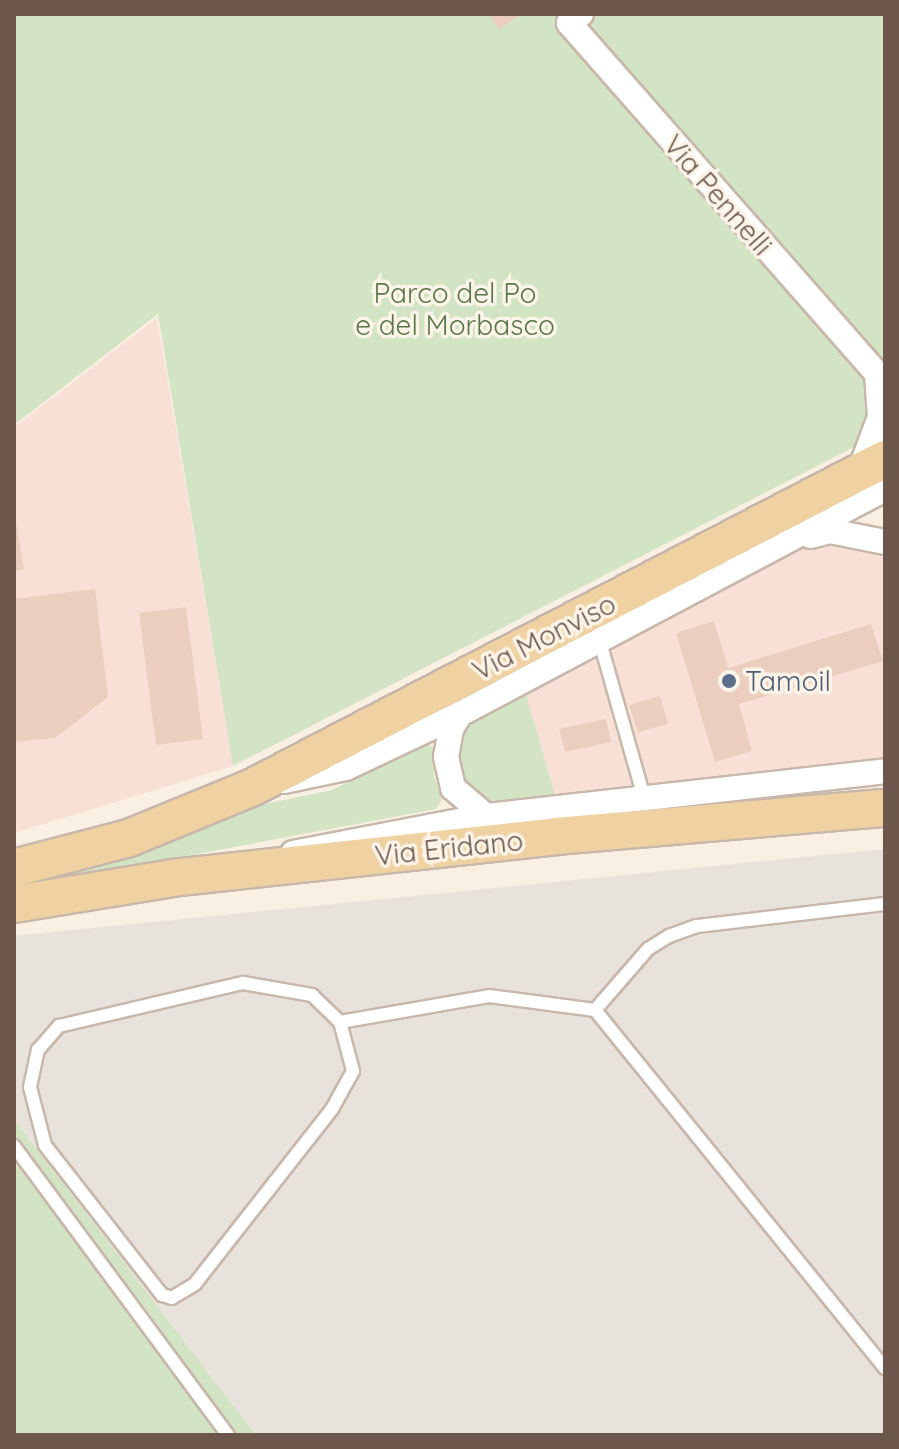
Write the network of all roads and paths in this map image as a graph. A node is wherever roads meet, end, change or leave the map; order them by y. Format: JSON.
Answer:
{"nodes":[{"id":1,"x":581,"y":14,"type":"edge"},
{"id":2,"x":881,"y":381,"type":"edge"},
{"id":3,"x":876,"y":473,"type":"edge"},
{"id":4,"x":785,"y":542,"type":"junction"},
{"id":5,"x":885,"y":542,"type":"edge"},
{"id":6,"x":600,"y":642,"type":"junction"},
{"id":7,"x":460,"y":714,"type":"junction"},
{"id":8,"x":885,"y":771,"type":"edge"},
{"id":9,"x":251,"y":788,"type":"junction"},
{"id":10,"x":644,"y":797,"type":"junction"},
{"id":11,"x":885,"y":808,"type":"edge"},
{"id":12,"x":486,"y":816,"type":"junction"},
{"id":13,"x":14,"y":868,"type":"edge"},
{"id":14,"x":242,"y":871,"type":"junction"},
{"id":15,"x":14,"y":904,"type":"edge"},
{"id":16,"x":885,"y":904,"type":"edge"},
{"id":17,"x":595,"y":1010,"type":"junction"},
{"id":18,"x":340,"y":1022,"type":"junction"},
{"id":19,"x":14,"y":1146,"type":"edge"},
{"id":20,"x":885,"y":1368,"type":"edge"},
{"id":21,"x":228,"y":1435,"type":"edge"}],
"edges":[{"from":1,"to":2,"type":"street","name":"Via Pennelli"},
{"from":2,"to":3,"type":"street","name":"Via Pennelli"},
{"from":3,"to":4,"type":"street"},
{"from":3,"to":9,"type":"main road","name":"Via Monviso"},
{"from":4,"to":5,"type":"street"},
{"from":4,"to":6,"type":"street"},
{"from":6,"to":7,"type":"street"},
{"from":6,"to":10,"type":"lane"},
{"from":7,"to":9,"type":"street"},
{"from":7,"to":12,"type":"street"},
{"from":8,"to":10,"type":"street"},
{"from":9,"to":13,"type":"main road","name":"Via Monviso"},
{"from":10,"to":12,"type":"street"},
{"from":11,"to":14,"type":"main road","name":"Via Eridano"},
{"from":12,"to":14,"type":"street"},
{"from":14,"to":15,"type":"main road","name":"Via Eridano"},
{"from":16,"to":17,"type":"lane"},
{"from":17,"to":18,"type":"lane"},
{"from":17,"to":20,"type":"lane"},
{"from":18,"to":18,"type":"lane"},
{"from":19,"to":21,"type":"lane"}]}
